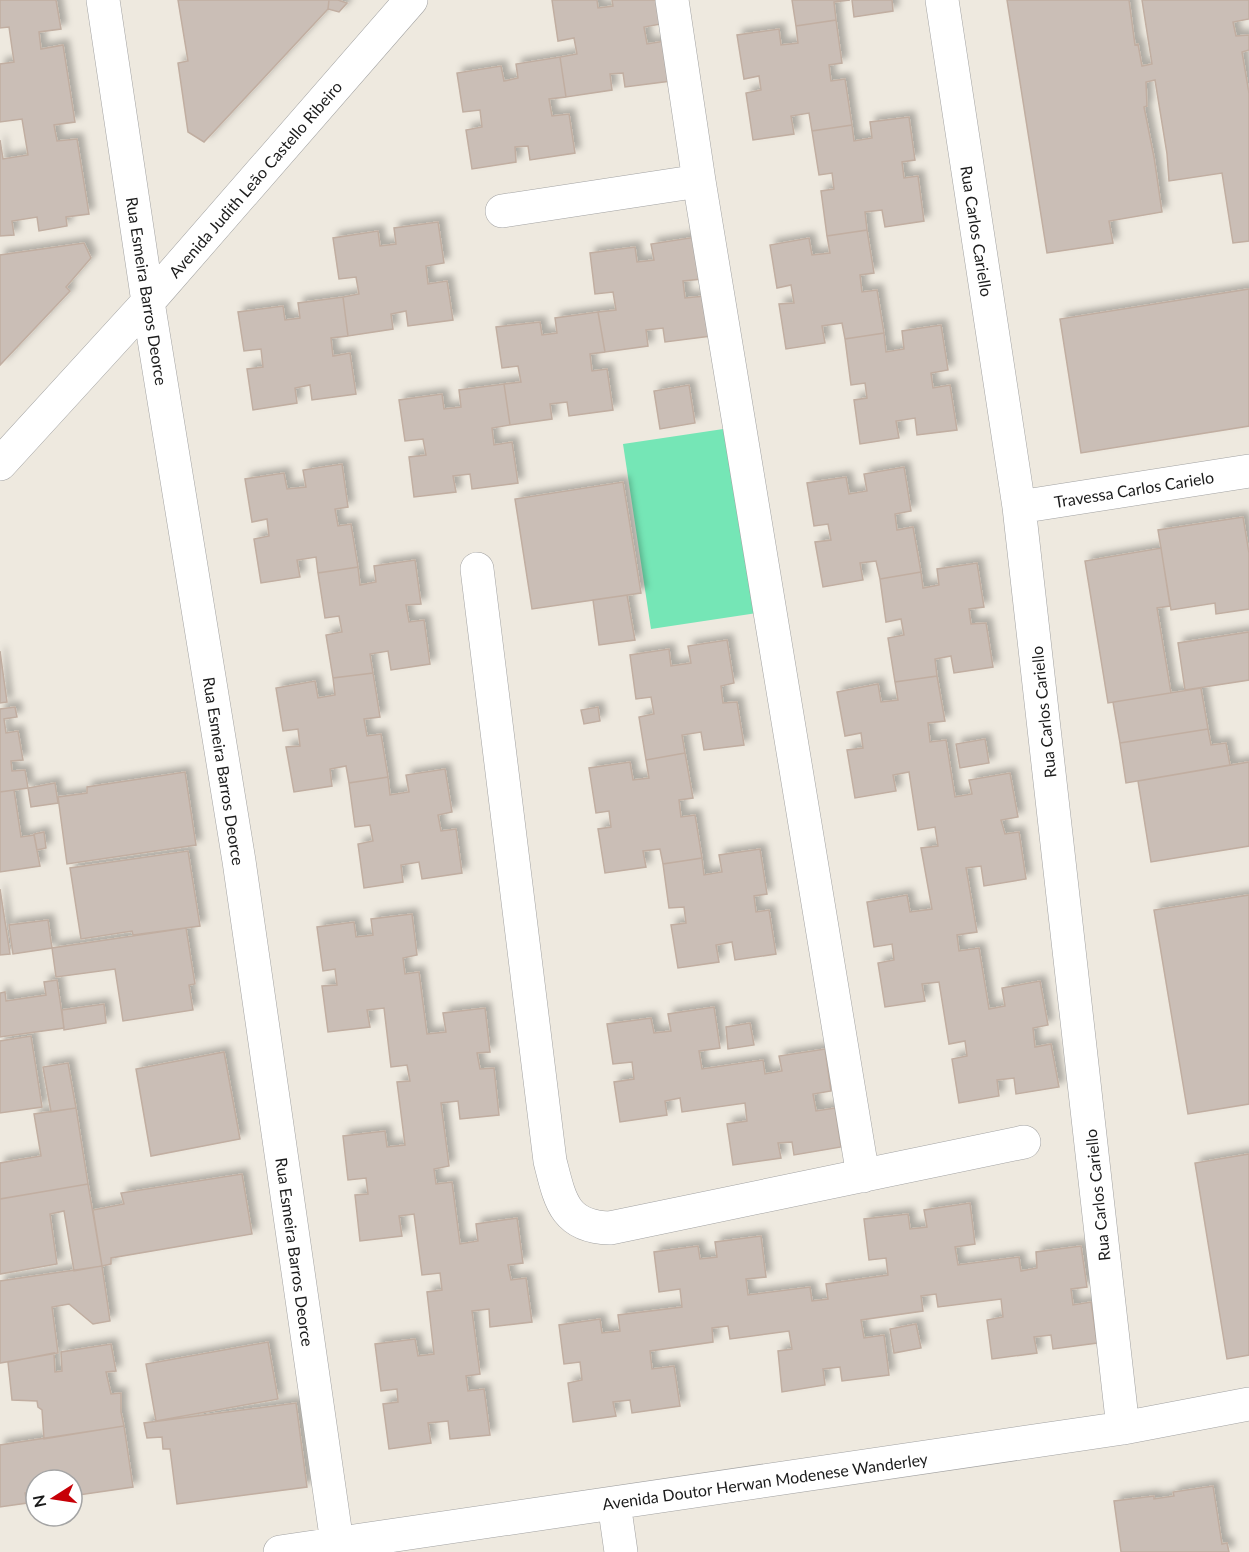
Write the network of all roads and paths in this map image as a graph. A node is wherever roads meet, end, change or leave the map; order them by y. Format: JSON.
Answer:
{"nodes":[{"id":1,"x":103,"y":0,"type":"edge"},
{"id":2,"x":411,"y":0,"type":"edge"},
{"id":3,"x":672,"y":0,"type":"edge"},
{"id":4,"x":942,"y":0,"type":"edge"},
{"id":5,"x":699,"y":181,"type":"junction"},
{"id":6,"x":502,"y":211,"type":"dead end"},
{"id":7,"x":148,"y":302,"type":"junction"},
{"id":8,"x":0,"y":464,"type":"edge"},
{"id":9,"x":1249,"y":471,"type":"edge"},
{"id":10,"x":1020,"y":507,"type":"junction"},
{"id":11,"x":477,"y":569,"type":"dead end"},
{"id":12,"x":1024,"y":1142,"type":"dead end"},
{"id":13,"x":863,"y":1176,"type":"junction"},
{"id":14,"x":1249,"y":1404,"type":"edge"},
{"id":15,"x":1123,"y":1428,"type":"junction"},
{"id":16,"x":614,"y":1503,"type":"junction"},
{"id":17,"x":337,"y":1543,"type":"junction"},
{"id":18,"x":280,"y":1552,"type":"edge"},
{"id":19,"x":621,"y":1552,"type":"edge"}],
"edges":[{"from":1,"to":7,"type":"street","name":"Rua Esmeira Barros Deorce"},
{"from":2,"to":7,"type":"street","name":"Avenida Judith Leão Castello Ribeiro"},
{"from":3,"to":5,"type":"street"},
{"from":4,"to":10,"type":"street","name":"Rua Carlos Cariello"},
{"from":5,"to":6,"type":"street"},
{"from":5,"to":13,"type":"street"},
{"from":7,"to":8,"type":"street","name":"Avenida Judith Leão Castello Ribeiro"},
{"from":7,"to":17,"type":"street","name":"Rua Esmeira Barros Deorce"},
{"from":9,"to":10,"type":"street","name":"Travessa Carlos Carielo"},
{"from":10,"to":15,"type":"street","name":"Rua Carlos Cariello"},
{"from":11,"to":13,"type":"street"},
{"from":12,"to":13,"type":"street"},
{"from":14,"to":15,"type":"street","name":"Avenida Doutor Herwan Modenese Wanderley"},
{"from":15,"to":16,"type":"street","name":"Avenida Doutor Herwan Modenese Wanderley"},
{"from":16,"to":17,"type":"street","name":"Avenida Doutor Herwan Modenese Wanderley"},
{"from":16,"to":19,"type":"street"},
{"from":17,"to":18,"type":"street","name":"Avenida Doutor Herwan Modenese Wanderley"}]}
